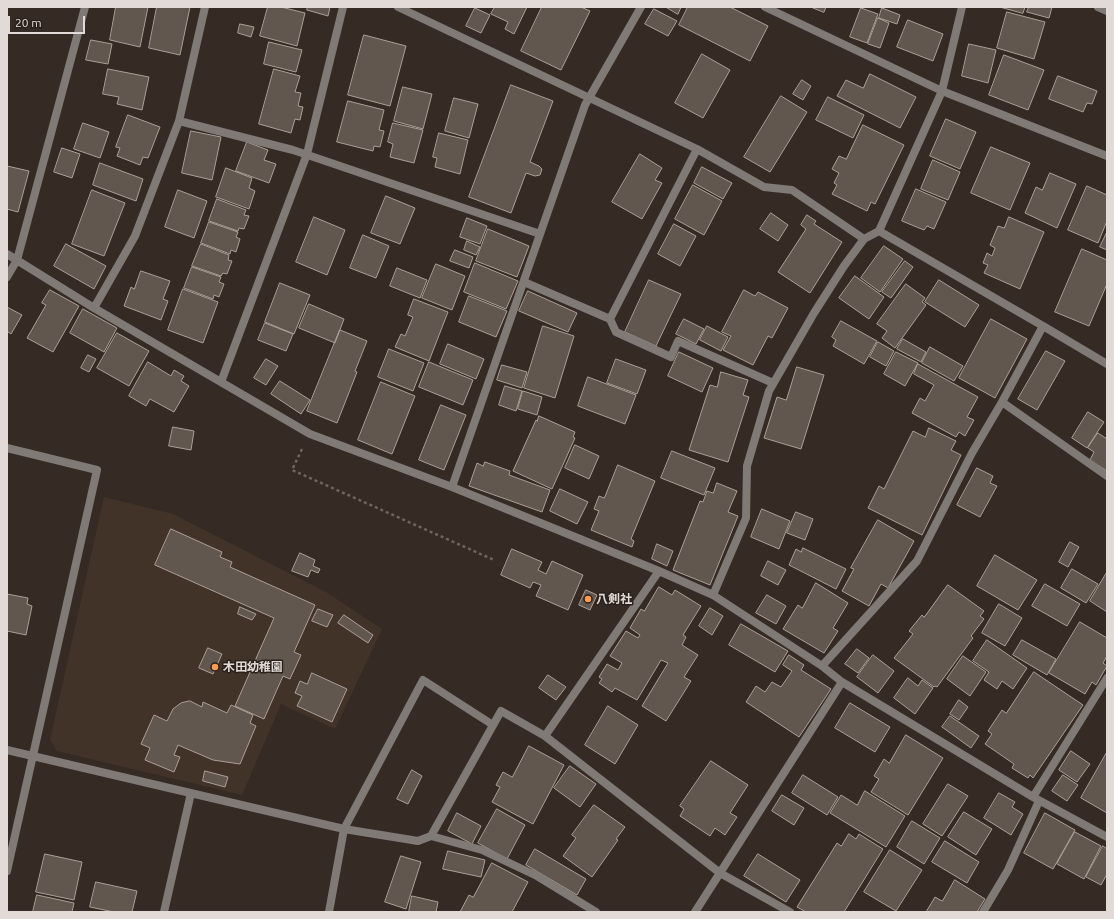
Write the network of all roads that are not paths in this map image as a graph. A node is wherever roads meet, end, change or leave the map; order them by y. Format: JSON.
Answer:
{"nodes":[{"id":1,"x":84,"y":7,"type":"edge"},
{"id":2,"x":205,"y":7,"type":"edge"},
{"id":3,"x":343,"y":7,"type":"edge"},
{"id":4,"x":398,"y":7,"type":"edge"},
{"id":5,"x":641,"y":7,"type":"edge"},
{"id":6,"x":765,"y":7,"type":"edge"},
{"id":7,"x":962,"y":7,"type":"edge"},
{"id":8,"x":1098,"y":7,"type":"edge"},
{"id":9,"x":1107,"y":11,"type":"edge"},
{"id":10,"x":942,"y":91,"type":"junction"},
{"id":11,"x":589,"y":98,"type":"junction"},
{"id":12,"x":179,"y":121,"type":"junction"},
{"id":13,"x":697,"y":149,"type":"junction"},
{"id":14,"x":307,"y":154,"type":"junction"},
{"id":15,"x":1107,"y":156,"type":"edge"},
{"id":16,"x":880,"y":231,"type":"junction"},
{"id":17,"x":540,"y":234,"type":"junction"},
{"id":18,"x":864,"y":239,"type":"junction"},
{"id":19,"x":7,"y":254,"type":"edge"},
{"id":20,"x":17,"y":260,"type":"junction"},
{"id":21,"x":7,"y":277,"type":"edge"},
{"id":22,"x":524,"y":282,"type":"junction"},
{"id":23,"x":94,"y":308,"type":"junction"},
{"id":24,"x":610,"y":319,"type":"junction"},
{"id":25,"x":1043,"y":326,"type":"junction"},
{"id":26,"x":1107,"y":364,"type":"edge"},
{"id":27,"x":221,"y":382,"type":"junction"},
{"id":28,"x":773,"y":383,"type":"junction"},
{"id":29,"x":1002,"y":402,"type":"junction"},
{"id":30,"x":7,"y":448,"type":"edge"},
{"id":31,"x":1107,"y":476,"type":"edge"},
{"id":32,"x":452,"y":487,"type":"junction"},
{"id":33,"x":659,"y":571,"type":"junction"},
{"id":34,"x":713,"y":595,"type":"junction"},
{"id":35,"x":822,"y":666,"type":"junction"},
{"id":36,"x":1107,"y":678,"type":"edge"},
{"id":37,"x":842,"y":682,"type":"junction"},
{"id":38,"x":493,"y":726,"type":"junction"},
{"id":39,"x":545,"y":736,"type":"junction"},
{"id":40,"x":7,"y":750,"type":"edge"},
{"id":41,"x":33,"y":756,"type":"junction"},
{"id":42,"x":191,"y":793,"type":"junction"},
{"id":43,"x":1036,"y":799,"type":"junction"},
{"id":44,"x":344,"y":829,"type":"junction"},
{"id":45,"x":431,"y":836,"type":"junction"},
{"id":46,"x":1107,"y":837,"type":"edge"},
{"id":47,"x":7,"y":872,"type":"edge"},
{"id":48,"x":720,"y":872,"type":"junction"},
{"id":49,"x":164,"y":912,"type":"edge"},
{"id":50,"x":330,"y":912,"type":"edge"},
{"id":51,"x":596,"y":912,"type":"edge"},
{"id":52,"x":695,"y":912,"type":"edge"},
{"id":53,"x":790,"y":912,"type":"edge"},
{"id":54,"x":983,"y":912,"type":"edge"}],
"edges":[{"from":1,"to":20,"type":"street"},
{"from":2,"to":12,"type":"street"},
{"from":3,"to":14,"type":"street"},
{"from":4,"to":11,"type":"street"},
{"from":5,"to":11,"type":"street"},
{"from":6,"to":10,"type":"street"},
{"from":7,"to":10,"type":"street"},
{"from":8,"to":9,"type":"street"},
{"from":10,"to":15,"type":"street"},
{"from":10,"to":16,"type":"street"},
{"from":11,"to":13,"type":"street"},
{"from":11,"to":17,"type":"street"},
{"from":12,"to":14,"type":"street"},
{"from":12,"to":23,"type":"street"},
{"from":13,"to":18,"type":"street"},
{"from":13,"to":24,"type":"street"},
{"from":14,"to":17,"type":"street"},
{"from":14,"to":27,"type":"street"},
{"from":16,"to":18,"type":"street"},
{"from":16,"to":25,"type":"street"},
{"from":17,"to":22,"type":"street"},
{"from":18,"to":28,"type":"street"},
{"from":19,"to":20,"type":"street"},
{"from":20,"to":21,"type":"street"},
{"from":20,"to":23,"type":"street"},
{"from":22,"to":24,"type":"street"},
{"from":22,"to":32,"type":"street"},
{"from":23,"to":27,"type":"street"},
{"from":24,"to":28,"type":"street"},
{"from":25,"to":26,"type":"street"},
{"from":25,"to":29,"type":"street"},
{"from":27,"to":32,"type":"street"},
{"from":28,"to":34,"type":"street"},
{"from":29,"to":31,"type":"street"},
{"from":29,"to":35,"type":"street"},
{"from":30,"to":41,"type":"street"},
{"from":32,"to":33,"type":"street"},
{"from":33,"to":34,"type":"street"},
{"from":33,"to":39,"type":"street"},
{"from":34,"to":35,"type":"street"},
{"from":35,"to":37,"type":"street"},
{"from":36,"to":43,"type":"street"},
{"from":37,"to":43,"type":"street"},
{"from":37,"to":48,"type":"street"},
{"from":38,"to":39,"type":"street"},
{"from":38,"to":44,"type":"street"},
{"from":38,"to":45,"type":"street"},
{"from":39,"to":48,"type":"street"},
{"from":40,"to":41,"type":"street"},
{"from":41,"to":42,"type":"street"},
{"from":41,"to":47,"type":"street"},
{"from":42,"to":44,"type":"street"},
{"from":42,"to":49,"type":"street"},
{"from":43,"to":46,"type":"street"},
{"from":43,"to":54,"type":"street"},
{"from":44,"to":45,"type":"street"},
{"from":44,"to":50,"type":"street"},
{"from":45,"to":51,"type":"street"},
{"from":48,"to":52,"type":"street"},
{"from":48,"to":53,"type":"street"}]}
